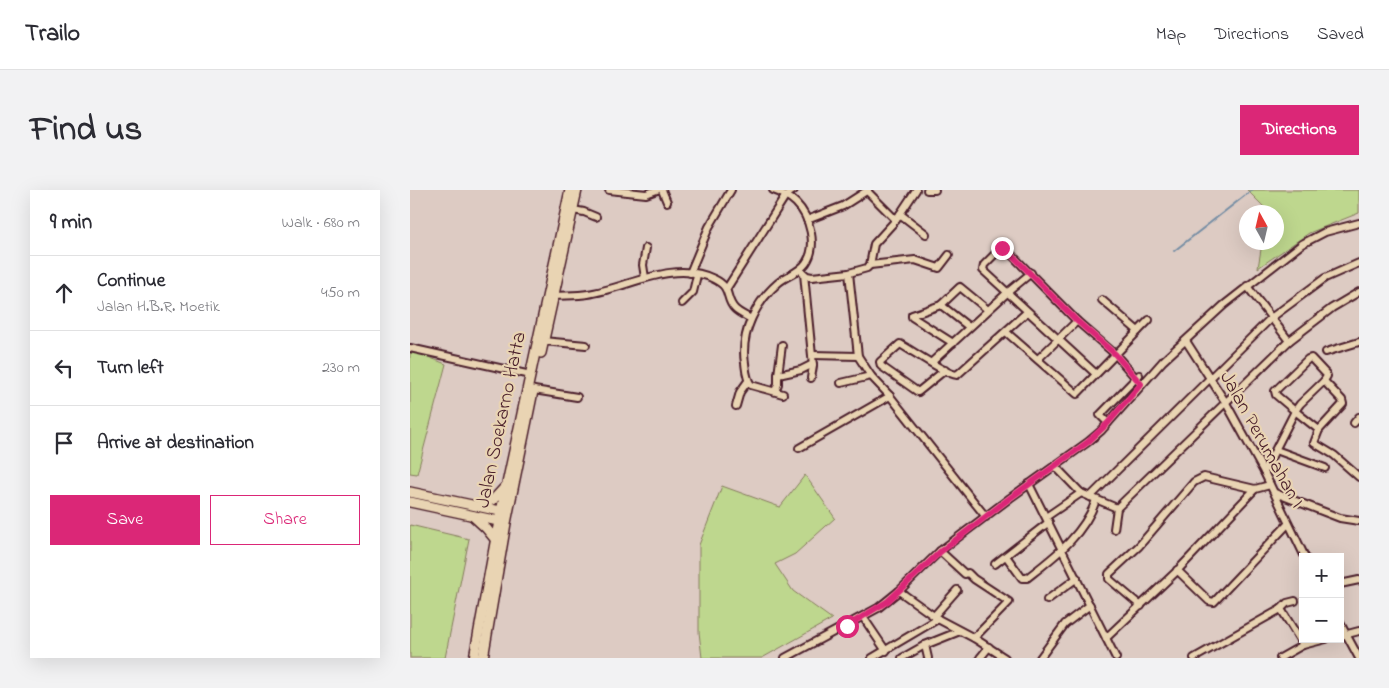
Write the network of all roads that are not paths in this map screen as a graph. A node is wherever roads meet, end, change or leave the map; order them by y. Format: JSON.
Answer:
{"nodes":[{"id":1,"x":570,"y":190,"type":"edge"},
{"id":2,"x":609,"y":190,"type":"edge"},
{"id":3,"x":657,"y":190,"type":"edge"},
{"id":4,"x":662,"y":190,"type":"edge"},
{"id":5,"x":731,"y":190,"type":"edge"},
{"id":6,"x":773,"y":190,"type":"edge"},
{"id":7,"x":794,"y":190,"type":"edge"},
{"id":8,"x":916,"y":190,"type":"edge"},
{"id":9,"x":927,"y":190,"type":"edge"},
{"id":10,"x":935,"y":190,"type":"edge"},
{"id":11,"x":624,"y":191,"type":"edge"},
{"id":12,"x":867,"y":191,"type":"edge"},
{"id":13,"x":786,"y":195,"type":"junction"},
{"id":14,"x":667,"y":202,"type":"dead end"},
{"id":15,"x":573,"y":210,"type":"junction"},
{"id":16,"x":596,"y":216,"type":"dead end"},
{"id":17,"x":898,"y":217,"type":"junction"},
{"id":18,"x":807,"y":220,"type":"junction"},
{"id":19,"x":1359,"y":223,"type":"edge"},
{"id":20,"x":926,"y":234,"type":"dead end"},
{"id":21,"x":646,"y":248,"type":"dead end"},
{"id":22,"x":949,"y":255,"type":"dead end"},
{"id":23,"x":1359,"y":263,"type":"edge"},
{"id":24,"x":870,"y":265,"type":"junction"},
{"id":25,"x":802,"y":272,"type":"junction"},
{"id":26,"x":849,"y":273,"type":"junction"},
{"id":27,"x":1031,"y":273,"type":"junction"},
{"id":28,"x":694,"y":274,"type":"junction"},
{"id":29,"x":645,"y":278,"type":"junction"},
{"id":30,"x":1248,"y":286,"type":"junction"},
{"id":31,"x":727,"y":288,"type":"junction"},
{"id":32,"x":1008,"y":292,"type":"junction"},
{"id":33,"x":1359,"y":292,"type":"edge"},
{"id":34,"x":553,"y":296,"type":"junction"},
{"id":35,"x":1102,"y":300,"type":"dead end"},
{"id":36,"x":682,"y":303,"type":"dead end"},
{"id":37,"x":940,"y":305,"type":"junction"},
{"id":38,"x":988,"y":310,"type":"junction"},
{"id":39,"x":1027,"y":312,"type":"junction"},
{"id":40,"x":1271,"y":318,"type":"junction"},
{"id":41,"x":751,"y":319,"type":"junction"},
{"id":42,"x":1149,"y":320,"type":"dead end"},
{"id":43,"x":1077,"y":321,"type":"junction"},
{"id":44,"x":969,"y":327,"type":"junction"},
{"id":45,"x":1138,"y":331,"type":"junction"},
{"id":46,"x":1006,"y":332,"type":"junction"},
{"id":47,"x":1059,"y":338,"type":"junction"},
{"id":48,"x":544,"y":341,"type":"junction"},
{"id":49,"x":1186,"y":341,"type":"junction"},
{"id":50,"x":952,"y":342,"type":"junction"},
{"id":51,"x":1289,"y":342,"type":"junction"},
{"id":52,"x":1359,"y":342,"type":"edge"},
{"id":53,"x":586,"y":345,"type":"dead end"},
{"id":54,"x":782,"y":345,"type":"dead end"},
{"id":55,"x":410,"y":348,"type":"edge"},
{"id":56,"x":1326,"y":352,"type":"dead end"},
{"id":57,"x":1115,"y":354,"type":"junction"},
{"id":58,"x":812,"y":355,"type":"junction"},
{"id":59,"x":858,"y":356,"type":"junction"},
{"id":60,"x":1038,"y":359,"type":"junction"},
{"id":61,"x":932,"y":362,"type":"junction"},
{"id":62,"x":813,"y":364,"type":"junction"},
{"id":63,"x":945,"y":370,"type":"junction"},
{"id":64,"x":1096,"y":374,"type":"junction"},
{"id":65,"x":531,"y":375,"type":"junction"},
{"id":66,"x":778,"y":375,"type":"junction"},
{"id":67,"x":1135,"y":375,"type":"junction"},
{"id":68,"x":872,"y":376,"type":"junction"},
{"id":69,"x":811,"y":378,"type":"dead end"},
{"id":70,"x":1210,"y":380,"type":"junction"},
{"id":71,"x":1324,"y":380,"type":"junction"},
{"id":72,"x":748,"y":381,"type":"junction"},
{"id":73,"x":1143,"y":382,"type":"junction"},
{"id":74,"x":842,"y":383,"type":"dead end"},
{"id":75,"x":534,"y":390,"type":"junction"},
{"id":76,"x":775,"y":391,"type":"junction"},
{"id":77,"x":783,"y":394,"type":"dead end"},
{"id":78,"x":890,"y":396,"type":"junction"},
{"id":79,"x":577,"y":397,"type":"dead end"},
{"id":80,"x":1226,"y":403,"type":"junction"},
{"id":81,"x":736,"y":406,"type":"dead end"},
{"id":82,"x":1295,"y":412,"type":"junction"},
{"id":83,"x":1359,"y":417,"type":"edge"},
{"id":84,"x":1108,"y":423,"type":"junction"},
{"id":85,"x":1354,"y":423,"type":"dead end"},
{"id":86,"x":1319,"y":430,"type":"junction"},
{"id":87,"x":799,"y":448,"type":"dead end"},
{"id":88,"x":1276,"y":450,"type":"junction"},
{"id":89,"x":1055,"y":466,"type":"junction"},
{"id":90,"x":1325,"y":468,"type":"dead end"},
{"id":91,"x":1264,"y":472,"type":"junction"},
{"id":92,"x":1359,"y":477,"type":"edge"},
{"id":93,"x":507,"y":483,"type":"junction"},
{"id":94,"x":1029,"y":484,"type":"junction"},
{"id":95,"x":1270,"y":485,"type":"junction"},
{"id":96,"x":1254,"y":489,"type":"junction"},
{"id":97,"x":410,"y":492,"type":"edge"},
{"id":98,"x":1081,"y":493,"type":"junction"},
{"id":99,"x":1275,"y":493,"type":"junction"},
{"id":100,"x":1093,"y":499,"type":"junction"},
{"id":101,"x":410,"y":502,"type":"edge"},
{"id":102,"x":476,"y":506,"type":"junction"},
{"id":103,"x":1116,"y":508,"type":"junction"},
{"id":104,"x":505,"y":512,"type":"junction"},
{"id":105,"x":472,"y":515,"type":"junction"},
{"id":106,"x":986,"y":517,"type":"junction"},
{"id":107,"x":1048,"y":520,"type":"junction"},
{"id":108,"x":1359,"y":521,"type":"edge"},
{"id":109,"x":503,"y":522,"type":"junction"},
{"id":110,"x":1288,"y":524,"type":"junction"},
{"id":111,"x":1114,"y":529,"type":"dead end"},
{"id":112,"x":495,"y":539,"type":"junction"},
{"id":113,"x":1063,"y":550,"type":"junction"},
{"id":114,"x":940,"y":552,"type":"junction"},
{"id":115,"x":1303,"y":553,"type":"edge"},
{"id":116,"x":1006,"y":556,"type":"junction"},
{"id":117,"x":995,"y":564,"type":"dead end"},
{"id":118,"x":1177,"y":570,"type":"junction"},
{"id":119,"x":1077,"y":578,"type":"junction"},
{"id":120,"x":1359,"y":580,"type":"edge"},
{"id":121,"x":1344,"y":583,"type":"edge"},
{"id":122,"x":957,"y":590,"type":"dead end"},
{"id":123,"x":899,"y":591,"type":"junction"},
{"id":124,"x":1047,"y":600,"type":"dead end"},
{"id":125,"x":1295,"y":601,"type":"dead end"},
{"id":126,"x":1090,"y":605,"type":"junction"},
{"id":127,"x":1142,"y":606,"type":"junction"},
{"id":128,"x":1280,"y":609,"type":"junction"},
{"id":129,"x":863,"y":617,"type":"junction"},
{"id":130,"x":936,"y":618,"type":"junction"},
{"id":131,"x":960,"y":631,"type":"junction"},
{"id":132,"x":1359,"y":631,"type":"edge"},
{"id":133,"x":1344,"y":635,"type":"edge"},
{"id":134,"x":974,"y":638,"type":"junction"},
{"id":135,"x":1106,"y":638,"type":"junction"},
{"id":136,"x":1311,"y":643,"type":"edge"},
{"id":137,"x":925,"y":645,"type":"junction"},
{"id":138,"x":1303,"y":645,"type":"junction"},
{"id":139,"x":989,"y":647,"type":"junction"},
{"id":140,"x":886,"y":651,"type":"junction"},
{"id":141,"x":474,"y":658,"type":"edge"},
{"id":142,"x":483,"y":658,"type":"edge"},
{"id":143,"x":784,"y":658,"type":"edge"},
{"id":144,"x":872,"y":658,"type":"edge"},
{"id":145,"x":902,"y":658,"type":"edge"},
{"id":146,"x":928,"y":658,"type":"edge"},
{"id":147,"x":980,"y":658,"type":"edge"},
{"id":148,"x":1004,"y":658,"type":"edge"},
{"id":149,"x":1040,"y":658,"type":"edge"},
{"id":150,"x":1116,"y":658,"type":"edge"},
{"id":151,"x":1194,"y":658,"type":"edge"},
{"id":152,"x":1280,"y":658,"type":"edge"},
{"id":153,"x":1359,"y":658,"type":"edge"}],
"edges":[{"from":1,"to":15,"type":"highway","name":"Jalan Soekarno Hatta"},
{"from":1,"to":65,"type":"highway","name":"Jalan Soekarno Hatta"},
{"from":2,"to":11,"type":"street"},
{"from":3,"to":11,"type":"street"},
{"from":4,"to":14,"type":"street"},
{"from":5,"to":28,"type":"street"},
{"from":6,"to":13,"type":"street"},
{"from":7,"to":13,"type":"street"},
{"from":8,"to":17,"type":"street"},
{"from":9,"to":10,"type":"street"},
{"from":12,"to":17,"type":"street"},
{"from":12,"to":18,"type":"street"},
{"from":13,"to":18,"type":"street"},
{"from":13,"to":31,"type":"street"},
{"from":15,"to":16,"type":"street"},
{"from":15,"to":34,"type":"highway","name":"Jalan Soekarno Hatta"},
{"from":17,"to":20,"type":"street"},
{"from":17,"to":24,"type":"street"},
{"from":18,"to":25,"type":"street"},
{"from":19,"to":30,"type":"street"},
{"from":21,"to":29,"type":"street"},
{"from":22,"to":24,"type":"street"},
{"from":23,"to":40,"type":"street"},
{"from":24,"to":26,"type":"street"},
{"from":25,"to":26,"type":"street"},
{"from":25,"to":41,"type":"street"},
{"from":25,"to":58,"type":"street"},
{"from":26,"to":59,"type":"street"},
{"from":27,"to":32,"type":"street"},
{"from":27,"to":32,"type":"street"},
{"from":27,"to":43,"type":"street"},
{"from":28,"to":29,"type":"street"},
{"from":28,"to":31,"type":"street"},
{"from":28,"to":36,"type":"street"},
{"from":29,"to":34,"type":"street"},
{"from":30,"to":40,"type":"street"},
{"from":30,"to":49,"type":"street"},
{"from":31,"to":41,"type":"street"},
{"from":32,"to":38,"type":"street"},
{"from":32,"to":39,"type":"street"},
{"from":33,"to":51,"type":"street"},
{"from":34,"to":48,"type":"highway","name":"Jalan Soekarno Hatta"},
{"from":35,"to":45,"type":"street"},
{"from":37,"to":38,"type":"street"},
{"from":37,"to":44,"type":"street"},
{"from":37,"to":50,"type":"street"},
{"from":38,"to":44,"type":"street"},
{"from":39,"to":46,"type":"street"},
{"from":39,"to":47,"type":"street"},
{"from":40,"to":51,"type":"street"},
{"from":40,"to":70,"type":"street"},
{"from":41,"to":72,"type":"street"},
{"from":42,"to":45,"type":"street"},
{"from":43,"to":47,"type":"street"},
{"from":43,"to":57,"type":"street"},
{"from":44,"to":50,"type":"street"},
{"from":45,"to":57,"type":"street"},
{"from":46,"to":60,"type":"street"},
{"from":46,"to":63,"type":"street"},
{"from":47,"to":60,"type":"street"},
{"from":47,"to":64,"type":"street"},
{"from":48,"to":53,"type":"street"},
{"from":48,"to":75,"type":"highway","name":"Jalan Soekarno Hatta"},
{"from":49,"to":70,"type":"street","name":"Jalan Perumahan I"},
{"from":49,"to":73,"type":"street"},
{"from":50,"to":61,"type":"street"},
{"from":51,"to":80,"type":"street"},
{"from":52,"to":56,"type":"street"},
{"from":54,"to":66,"type":"street"},
{"from":55,"to":65,"type":"street"},
{"from":57,"to":64,"type":"street"},
{"from":57,"to":67,"type":"street"},
{"from":58,"to":59,"type":"street"},
{"from":58,"to":62,"type":"street"},
{"from":59,"to":68,"type":"street"},
{"from":60,"to":64,"type":"street"},
{"from":61,"to":63,"type":"street"},
{"from":61,"to":63,"type":"street"},
{"from":62,"to":66,"type":"street"},
{"from":62,"to":69,"type":"street"},
{"from":65,"to":93,"type":"highway","name":"Jalan Soekarno Hatta"},
{"from":66,"to":76,"type":"street"},
{"from":67,"to":73,"type":"street"},
{"from":67,"to":84,"type":"street"},
{"from":68,"to":74,"type":"street"},
{"from":68,"to":78,"type":"street"},
{"from":70,"to":80,"type":"street","name":"Jalan Perumahan I"},
{"from":70,"to":100,"type":"street"},
{"from":71,"to":82,"type":"street"},
{"from":71,"to":82,"type":"street"},
{"from":71,"to":86,"type":"street"},
{"from":72,"to":76,"type":"street"},
{"from":72,"to":81,"type":"street"},
{"from":73,"to":84,"type":"street"},
{"from":75,"to":79,"type":"street"},
{"from":75,"to":104,"type":"highway","name":"Jalan Soekarno Hatta"},
{"from":76,"to":77,"type":"street"},
{"from":78,"to":87,"type":"street"},
{"from":78,"to":106,"type":"street"},
{"from":80,"to":91,"type":"street","name":"Jalan Perumahan I"},
{"from":80,"to":103,"type":"street"},
{"from":82,"to":86,"type":"street"},
{"from":82,"to":88,"type":"street"},
{"from":83,"to":85,"type":"street"},
{"from":84,"to":89,"type":"street"},
{"from":86,"to":92,"type":"street"},
{"from":88,"to":90,"type":"street"},
{"from":88,"to":91,"type":"street"},
{"from":89,"to":94,"type":"street"},
{"from":89,"to":98,"type":"street"},
{"from":91,"to":95,"type":"street","name":"Jalan Perumahan I"},
{"from":93,"to":102,"type":"highway"},
{"from":93,"to":104,"type":"highway","name":"Jalan Soekarno Hatta"},
{"from":94,"to":106,"type":"street"},
{"from":94,"to":107,"type":"street"},
{"from":95,"to":96,"type":"street"},
{"from":95,"to":99,"type":"street","name":"Jalan Perumahan I"},
{"from":96,"to":118,"type":"street"},
{"from":96,"to":127,"type":"street"},
{"from":97,"to":102,"type":"highway"},
{"from":98,"to":100,"type":"street"},
{"from":98,"to":107,"type":"street"},
{"from":99,"to":108,"type":"street"},
{"from":99,"to":110,"type":"street","name":"Jalan Perumahan I"},
{"from":100,"to":103,"type":"street"},
{"from":100,"to":113,"type":"street"},
{"from":101,"to":105,"type":"highway"},
{"from":102,"to":104,"type":"highway"},
{"from":103,"to":111,"type":"street"},
{"from":104,"to":109,"type":"highway","name":"Jalan Soekarno Hatta"},
{"from":105,"to":109,"type":"highway"},
{"from":105,"to":112,"type":"highway"},
{"from":106,"to":114,"type":"street"},
{"from":107,"to":113,"type":"street"},
{"from":107,"to":116,"type":"street"},
{"from":109,"to":112,"type":"highway","name":"Jalan Soekarno Hatta"},
{"from":109,"to":142,"type":"highway","name":"Jalan Soekarno Hatta"},
{"from":110,"to":115,"type":"street","name":"Jalan Perumahan I"},
{"from":110,"to":118,"type":"street"},
{"from":112,"to":141,"type":"highway","name":"Jalan Soekarno Hatta"},
{"from":113,"to":116,"type":"street"},
{"from":113,"to":119,"type":"street"},
{"from":114,"to":123,"type":"street"},
{"from":114,"to":134,"type":"street"},
{"from":116,"to":117,"type":"street"},
{"from":118,"to":127,"type":"street"},
{"from":119,"to":124,"type":"street"},
{"from":119,"to":126,"type":"street"},
{"from":120,"to":121,"type":"street"},
{"from":122,"to":130,"type":"street"},
{"from":123,"to":129,"type":"street"},
{"from":123,"to":130,"type":"street"},
{"from":125,"to":128,"type":"street"},
{"from":126,"to":135,"type":"street"},
{"from":126,"to":149,"type":"street"},
{"from":127,"to":135,"type":"street"},
{"from":128,"to":138,"type":"street"},
{"from":128,"to":151,"type":"street"},
{"from":129,"to":140,"type":"street"},
{"from":129,"to":143,"type":"street"},
{"from":130,"to":131,"type":"street"},
{"from":130,"to":140,"type":"street"},
{"from":131,"to":134,"type":"street"},
{"from":131,"to":137,"type":"street"},
{"from":132,"to":133,"type":"street"},
{"from":133,"to":153,"type":"street"},
{"from":134,"to":139,"type":"street"},
{"from":135,"to":150,"type":"street"},
{"from":136,"to":138,"type":"street"},
{"from":137,"to":145,"type":"street"},
{"from":137,"to":146,"type":"street"},
{"from":138,"to":152,"type":"street"},
{"from":139,"to":147,"type":"street"},
{"from":139,"to":148,"type":"street"},
{"from":140,"to":144,"type":"street"}]}
